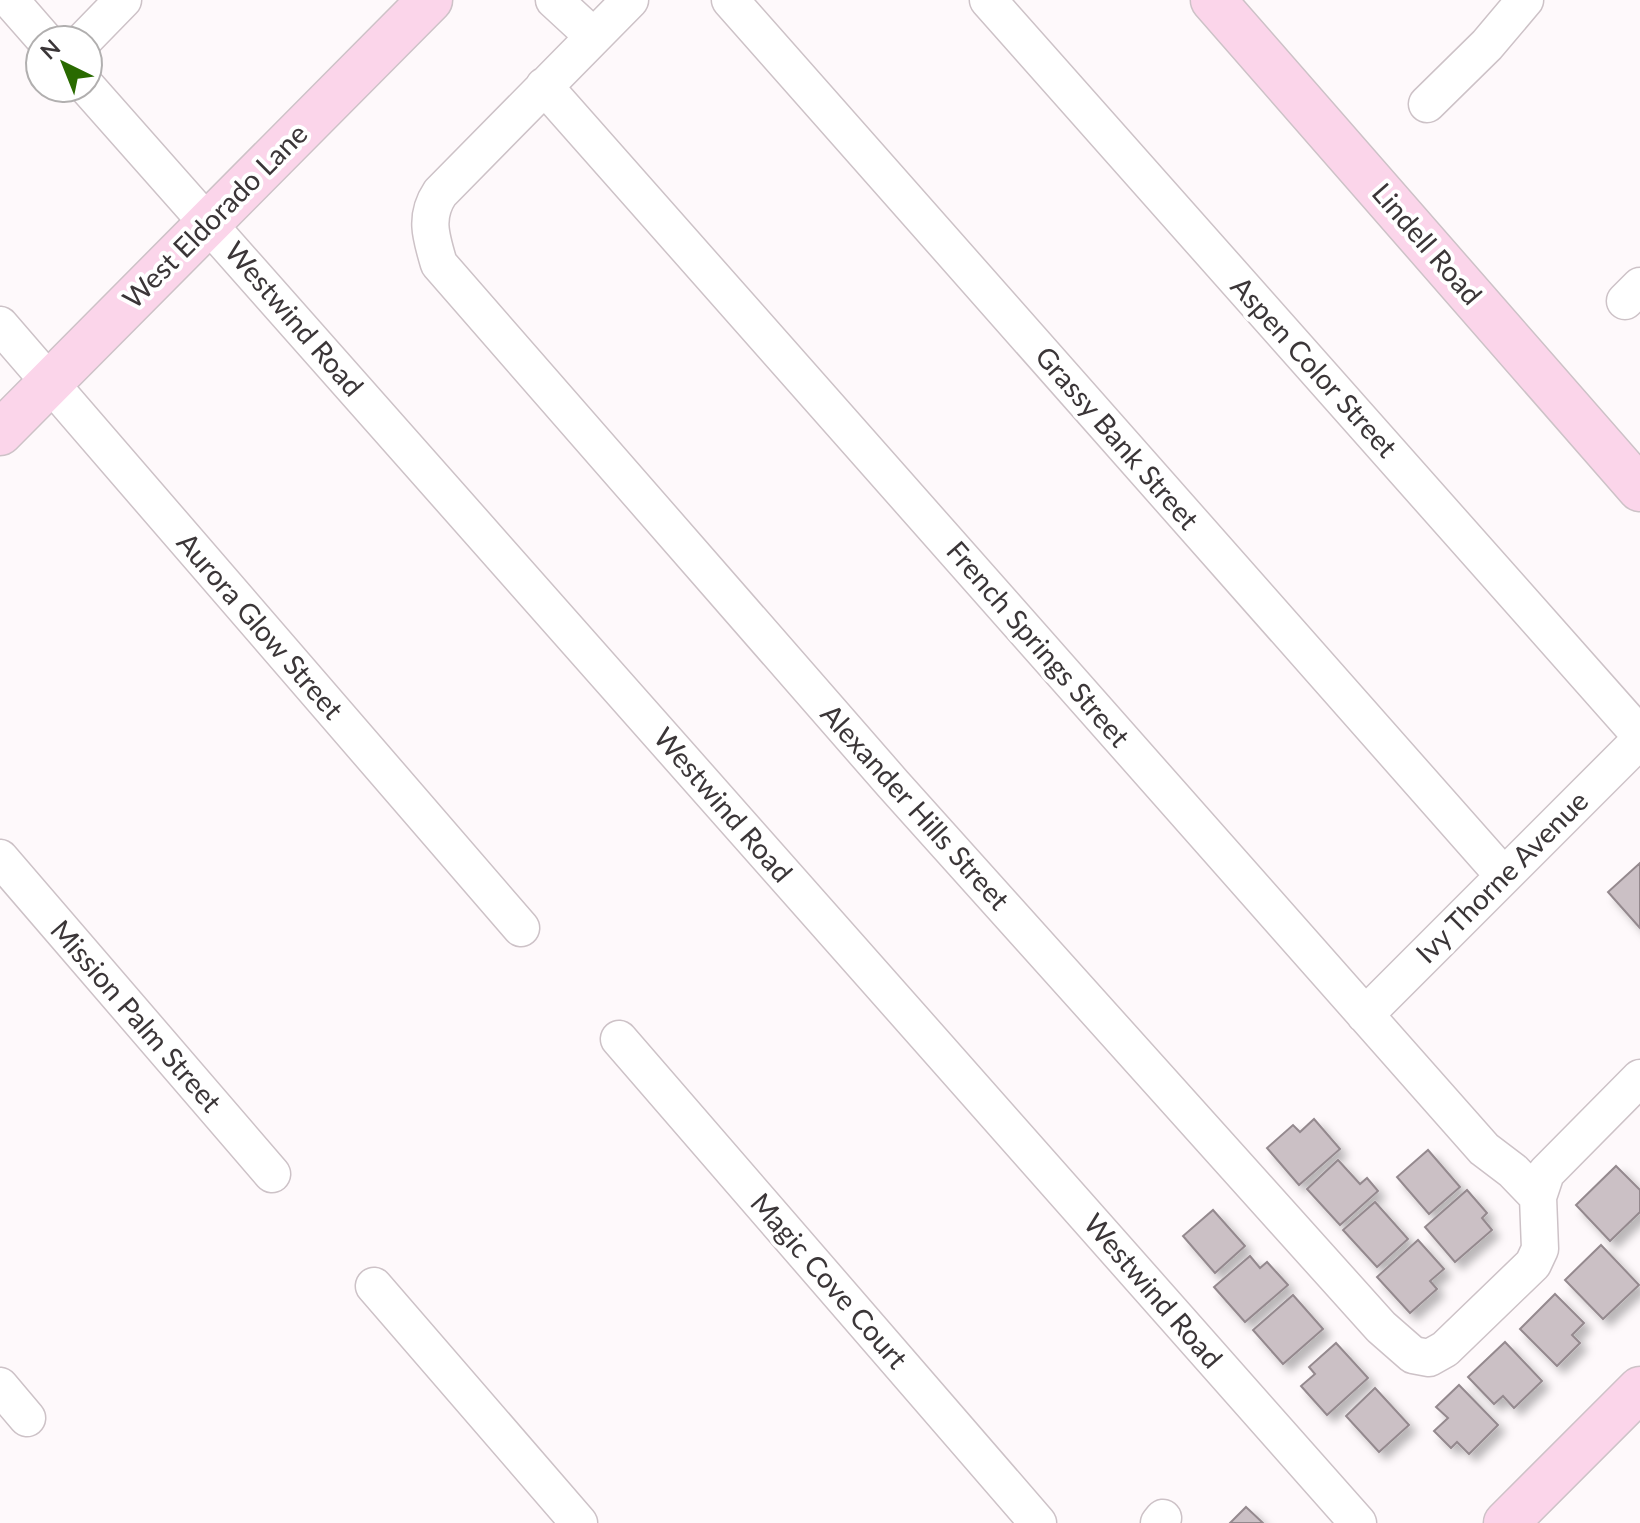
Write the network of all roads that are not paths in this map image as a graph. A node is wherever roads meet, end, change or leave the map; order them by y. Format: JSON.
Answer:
{"nodes":[{"id":1,"x":10,"y":0,"type":"edge"},
{"id":2,"x":123,"y":0,"type":"edge"},
{"id":3,"x":430,"y":0,"type":"edge"},
{"id":4,"x":554,"y":0,"type":"edge"},
{"id":5,"x":630,"y":0,"type":"edge"},
{"id":6,"x":730,"y":0,"type":"edge"},
{"id":7,"x":988,"y":0,"type":"edge"},
{"id":8,"x":1213,"y":0,"type":"edge"},
{"id":9,"x":1523,"y":1,"type":"edge"},
{"id":10,"x":31,"y":24,"type":"edge"},
{"id":11,"x":100,"y":24,"type":"edge"},
{"id":12,"x":593,"y":36,"type":"junction"},
{"id":13,"x":544,"y":86,"type":"junction"},
{"id":14,"x":102,"y":104,"type":"edge"},
{"id":15,"x":1427,"y":104,"type":"dead end"},
{"id":16,"x":208,"y":222,"type":"junction"},
{"id":17,"x":0,"y":325,"type":"edge"},
{"id":18,"x":50,"y":383,"type":"junction"},
{"id":19,"x":0,"y":433,"type":"edge"},
{"id":20,"x":1640,"y":489,"type":"edge"},
{"id":21,"x":1640,"y":738,"type":"edge"},
{"id":22,"x":0,"y":858,"type":"edge"},
{"id":23,"x":1504,"y":876,"type":"junction"},
{"id":24,"x":521,"y":928,"type":"dead end"},
{"id":25,"x":1365,"y":1015,"type":"junction"},
{"id":26,"x":619,"y":1039,"type":"dead end"},
{"id":27,"x":1636,"y":1090,"type":"edge"},
{"id":28,"x":272,"y":1174,"type":"dead end"},
{"id":29,"x":1538,"y":1197,"type":"junction"},
{"id":30,"x":374,"y":1286,"type":"dead end"},
{"id":31,"x":0,"y":1386,"type":"edge"},
{"id":32,"x":1640,"y":1389,"type":"edge"},
{"id":33,"x":27,"y":1418,"type":"dead end"},
{"id":34,"x":579,"y":1523,"type":"edge"},
{"id":35,"x":1038,"y":1523,"type":"edge"},
{"id":36,"x":1358,"y":1523,"type":"edge"},
{"id":37,"x":1506,"y":1523,"type":"edge"}],
"edges":[{"from":1,"to":10,"type":"street"},
{"from":2,"to":11,"type":"street"},
{"from":3,"to":16,"type":"street","name":"West Eldorado Lane"},
{"from":4,"to":12,"type":"street"},
{"from":5,"to":12,"type":"street"},
{"from":6,"to":23,"type":"street","name":"Grassy Bank Street"},
{"from":7,"to":21,"type":"street","name":"Aspen Color Street"},
{"from":8,"to":20,"type":"street","name":"Lindell Road"},
{"from":9,"to":15,"type":"street"},
{"from":12,"to":13,"type":"street"},
{"from":13,"to":25,"type":"street","name":"French Springs Street"},
{"from":13,"to":29,"type":"street","name":"Alexander Hills Street"},
{"from":14,"to":16,"type":"street","name":"Westwind Road"},
{"from":16,"to":18,"type":"street","name":"West Eldorado Lane"},
{"from":16,"to":36,"type":"street","name":"Westwind Road"},
{"from":17,"to":18,"type":"street","name":"Aurora Glow Street"},
{"from":18,"to":19,"type":"street","name":"West Eldorado Lane"},
{"from":18,"to":24,"type":"street","name":"Aurora Glow Street"},
{"from":21,"to":23,"type":"street","name":"Ivy Thorne Avenue"},
{"from":22,"to":28,"type":"street","name":"Mission Palm Street"},
{"from":23,"to":25,"type":"street","name":"Ivy Thorne Avenue"},
{"from":25,"to":29,"type":"street","name":"French Springs Street"},
{"from":26,"to":35,"type":"street","name":"Magic Cove Court"},
{"from":27,"to":29,"type":"street"},
{"from":30,"to":34,"type":"street"},
{"from":31,"to":33,"type":"street"},
{"from":32,"to":37,"type":"street"}]}
